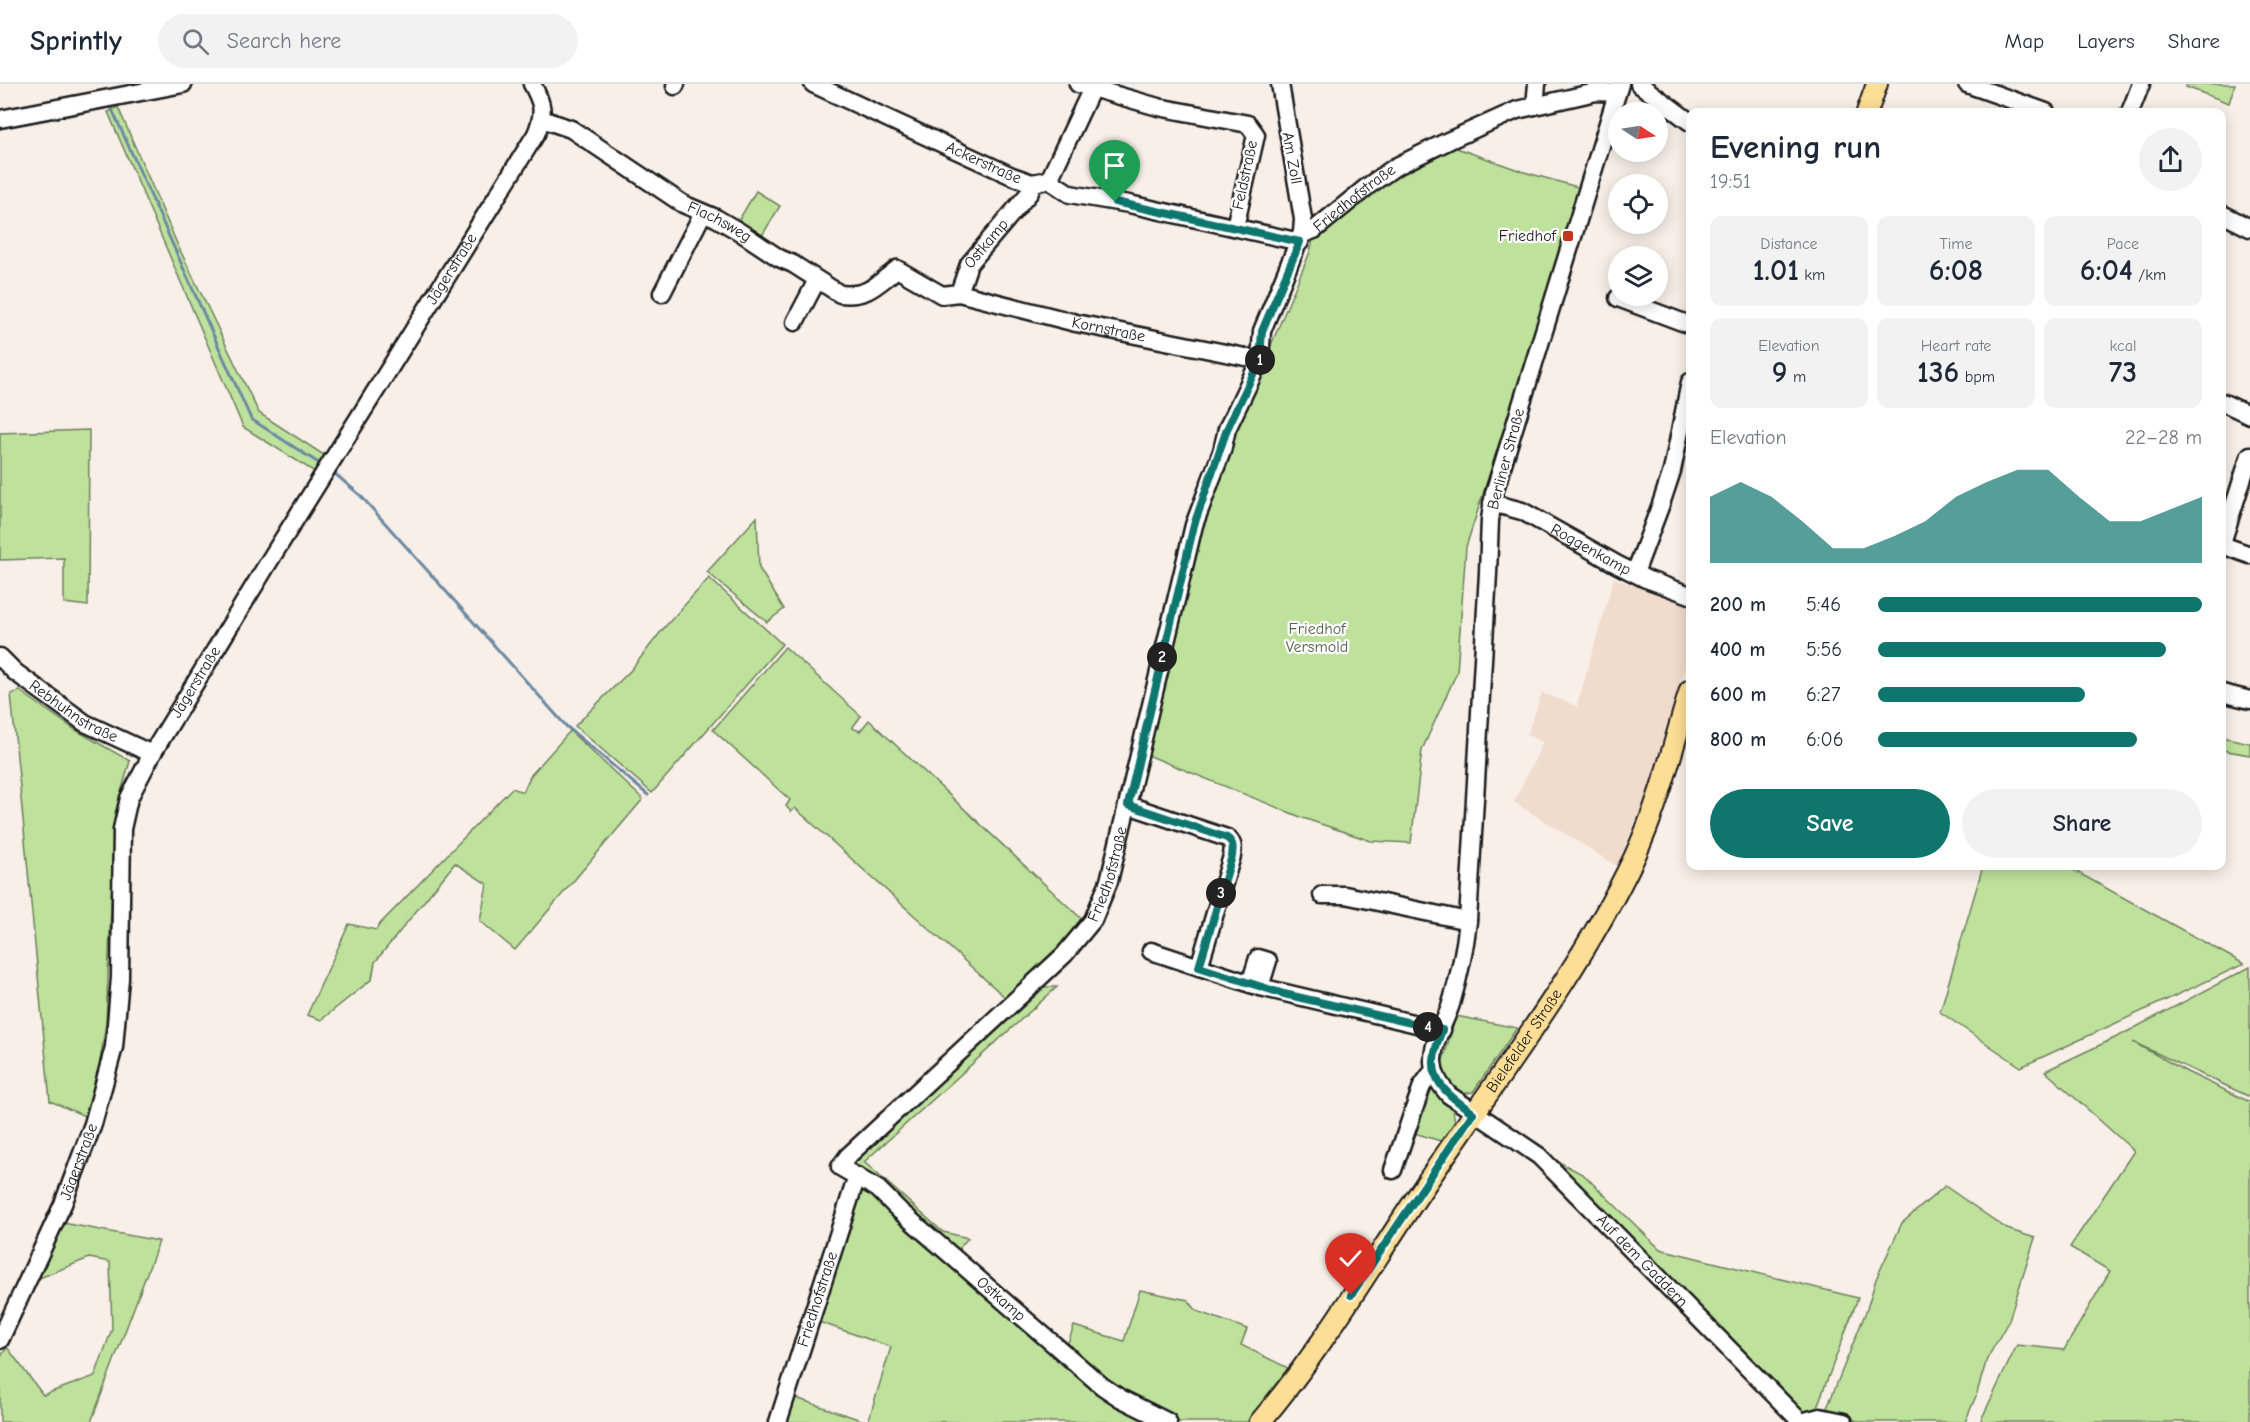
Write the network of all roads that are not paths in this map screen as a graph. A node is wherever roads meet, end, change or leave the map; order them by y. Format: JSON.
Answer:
{"nodes":[{"id":1,"x":180,"y":84,"type":"edge"},
{"id":2,"x":532,"y":84,"type":"edge"},
{"id":3,"x":813,"y":84,"type":"edge"},
{"id":4,"x":1280,"y":84,"type":"edge"},
{"id":5,"x":1537,"y":84,"type":"edge"},
{"id":6,"x":1639,"y":84,"type":"edge"},
{"id":7,"x":1877,"y":84,"type":"edge"},
{"id":8,"x":1967,"y":84,"type":"edge"},
{"id":9,"x":2141,"y":84,"type":"edge"},
{"id":10,"x":1088,"y":86,"type":"edge"},
{"id":11,"x":1618,"y":89,"type":"edge"},
{"id":12,"x":1535,"y":106,"type":"junction"},
{"id":13,"x":1868,"y":108,"type":"edge"},
{"id":14,"x":2035,"y":108,"type":"edge"},
{"id":15,"x":2132,"y":108,"type":"edge"},
{"id":16,"x":0,"y":119,"type":"edge"},
{"id":17,"x":542,"y":119,"type":"junction"},
{"id":18,"x":1686,"y":119,"type":"edge"},
{"id":19,"x":1049,"y":180,"type":"junction"},
{"id":20,"x":1032,"y":183,"type":"junction"},
{"id":21,"x":704,"y":213,"type":"junction"},
{"id":22,"x":2226,"y":216,"type":"edge"},
{"id":23,"x":1235,"y":227,"type":"junction"},
{"id":24,"x":2250,"y":228,"type":"edge"},
{"id":25,"x":1301,"y":237,"type":"junction"},
{"id":26,"x":817,"y":279,"type":"junction"},
{"id":27,"x":662,"y":293,"type":"dead end"},
{"id":28,"x":959,"y":293,"type":"junction"},
{"id":29,"x":1639,"y":306,"type":"edge"},
{"id":30,"x":795,"y":322,"type":"dead end"},
{"id":31,"x":1686,"y":324,"type":"edge"},
{"id":32,"x":1260,"y":360,"type":"junction"},
{"id":33,"x":1686,"y":402,"type":"edge"},
{"id":34,"x":2226,"y":404,"type":"edge"},
{"id":35,"x":2250,"y":416,"type":"edge"},
{"id":36,"x":2250,"y":455,"type":"edge"},
{"id":37,"x":1492,"y":503,"type":"junction"},
{"id":38,"x":2226,"y":531,"type":"edge"},
{"id":39,"x":2226,"y":546,"type":"edge"},
{"id":40,"x":2250,"y":555,"type":"edge"},
{"id":41,"x":1635,"y":573,"type":"junction"},
{"id":42,"x":1686,"y":592,"type":"edge"},
{"id":43,"x":0,"y":657,"type":"edge"},
{"id":44,"x":2226,"y":694,"type":"edge"},
{"id":45,"x":2250,"y":700,"type":"edge"},
{"id":46,"x":1686,"y":703,"type":"edge"},
{"id":47,"x":152,"y":754,"type":"junction"},
{"id":48,"x":1128,"y":805,"type":"junction"},
{"id":49,"x":1322,"y":895,"type":"dead end"},
{"id":50,"x":1468,"y":921,"type":"junction"},
{"id":51,"x":1151,"y":951,"type":"dead end"},
{"id":52,"x":1199,"y":967,"type":"junction"},
{"id":53,"x":1442,"y":1030,"type":"junction"},
{"id":54,"x":1435,"y":1073,"type":"junction"},
{"id":55,"x":1473,"y":1113,"type":"junction"},
{"id":56,"x":840,"y":1167,"type":"joint"},
{"id":57,"x":1393,"y":1170,"type":"dead end"},
{"id":58,"x":857,"y":1176,"type":"junction"},
{"id":59,"x":0,"y":1340,"type":"edge"},
{"id":60,"x":778,"y":1422,"type":"edge"},
{"id":61,"x":1168,"y":1422,"type":"edge"},
{"id":62,"x":1260,"y":1422,"type":"edge"},
{"id":63,"x":1801,"y":1422,"type":"edge"},
{"id":64,"x":1844,"y":1422,"type":"edge"}],
"edges":[{"from":1,"to":16,"type":"street"},
{"from":2,"to":17,"type":"street"},
{"from":3,"to":20,"type":"street","name":"Ackerstraße"},
{"from":4,"to":25,"type":"street","name":"Am Zoll"},
{"from":5,"to":12,"type":"street"},
{"from":6,"to":18,"type":"street"},
{"from":7,"to":13,"type":"main road"},
{"from":8,"to":14,"type":"street"},
{"from":9,"to":15,"type":"street"},
{"from":10,"to":19,"type":"street"},
{"from":10,"to":23,"type":"street","name":"Feldstraße"},
{"from":11,"to":12,"type":"street","name":"Friedhofstraße"},
{"from":11,"to":37,"type":"street","name":"Berliner Straße"},
{"from":12,"to":25,"type":"street","name":"Friedhofstraße"},
{"from":17,"to":21,"type":"street","name":"Flachsweg"},
{"from":17,"to":47,"type":"street","name":"Jägerstraße"},
{"from":19,"to":20,"type":"street","name":"Ackerstraße"},
{"from":19,"to":23,"type":"street"},
{"from":20,"to":28,"type":"street","name":"Ostkamp"},
{"from":21,"to":26,"type":"street","name":"Flachsweg"},
{"from":21,"to":27,"type":"street"},
{"from":22,"to":24,"type":"street"},
{"from":23,"to":25,"type":"street"},
{"from":25,"to":32,"type":"street","name":"Friedhofstraße"},
{"from":26,"to":28,"type":"street","name":"Flachsweg"},
{"from":26,"to":30,"type":"street"},
{"from":28,"to":32,"type":"street","name":"Kornstraße"},
{"from":29,"to":31,"type":"street"},
{"from":32,"to":48,"type":"street","name":"Friedhofstraße"},
{"from":33,"to":41,"type":"street"},
{"from":34,"to":35,"type":"street"},
{"from":36,"to":38,"type":"street"},
{"from":37,"to":41,"type":"street","name":"Roggenkamp"},
{"from":37,"to":50,"type":"street","name":"Berliner Straße"},
{"from":39,"to":40,"type":"street"},
{"from":41,"to":42,"type":"street","name":"Roggenkamp"},
{"from":43,"to":47,"type":"street","name":"Rebhuhnstraße"},
{"from":44,"to":45,"type":"street"},
{"from":46,"to":55,"type":"main road","name":"Bielefelder Straße"},
{"from":47,"to":59,"type":"street","name":"Jägerstraße"},
{"from":48,"to":52,"type":"street"},
{"from":48,"to":56,"type":"street","name":"Friedhofstraße"},
{"from":49,"to":50,"type":"street"},
{"from":50,"to":53,"type":"street","name":"Berliner Straße"},
{"from":51,"to":52,"type":"street"},
{"from":52,"to":53,"type":"street"},
{"from":53,"to":54,"type":"street","name":"Berliner Straße"},
{"from":54,"to":55,"type":"street"},
{"from":54,"to":57,"type":"street"},
{"from":55,"to":62,"type":"main road","name":"Bielefelder Straße"},
{"from":55,"to":63,"type":"street","name":"Auf dem Gaddern"},
{"from":56,"to":58,"type":"street","name":"Ostkamp"},
{"from":58,"to":60,"type":"street","name":"Friedhofstraße"},
{"from":58,"to":61,"type":"street","name":"Ostkamp"},
{"from":63,"to":64,"type":"street"}]}
